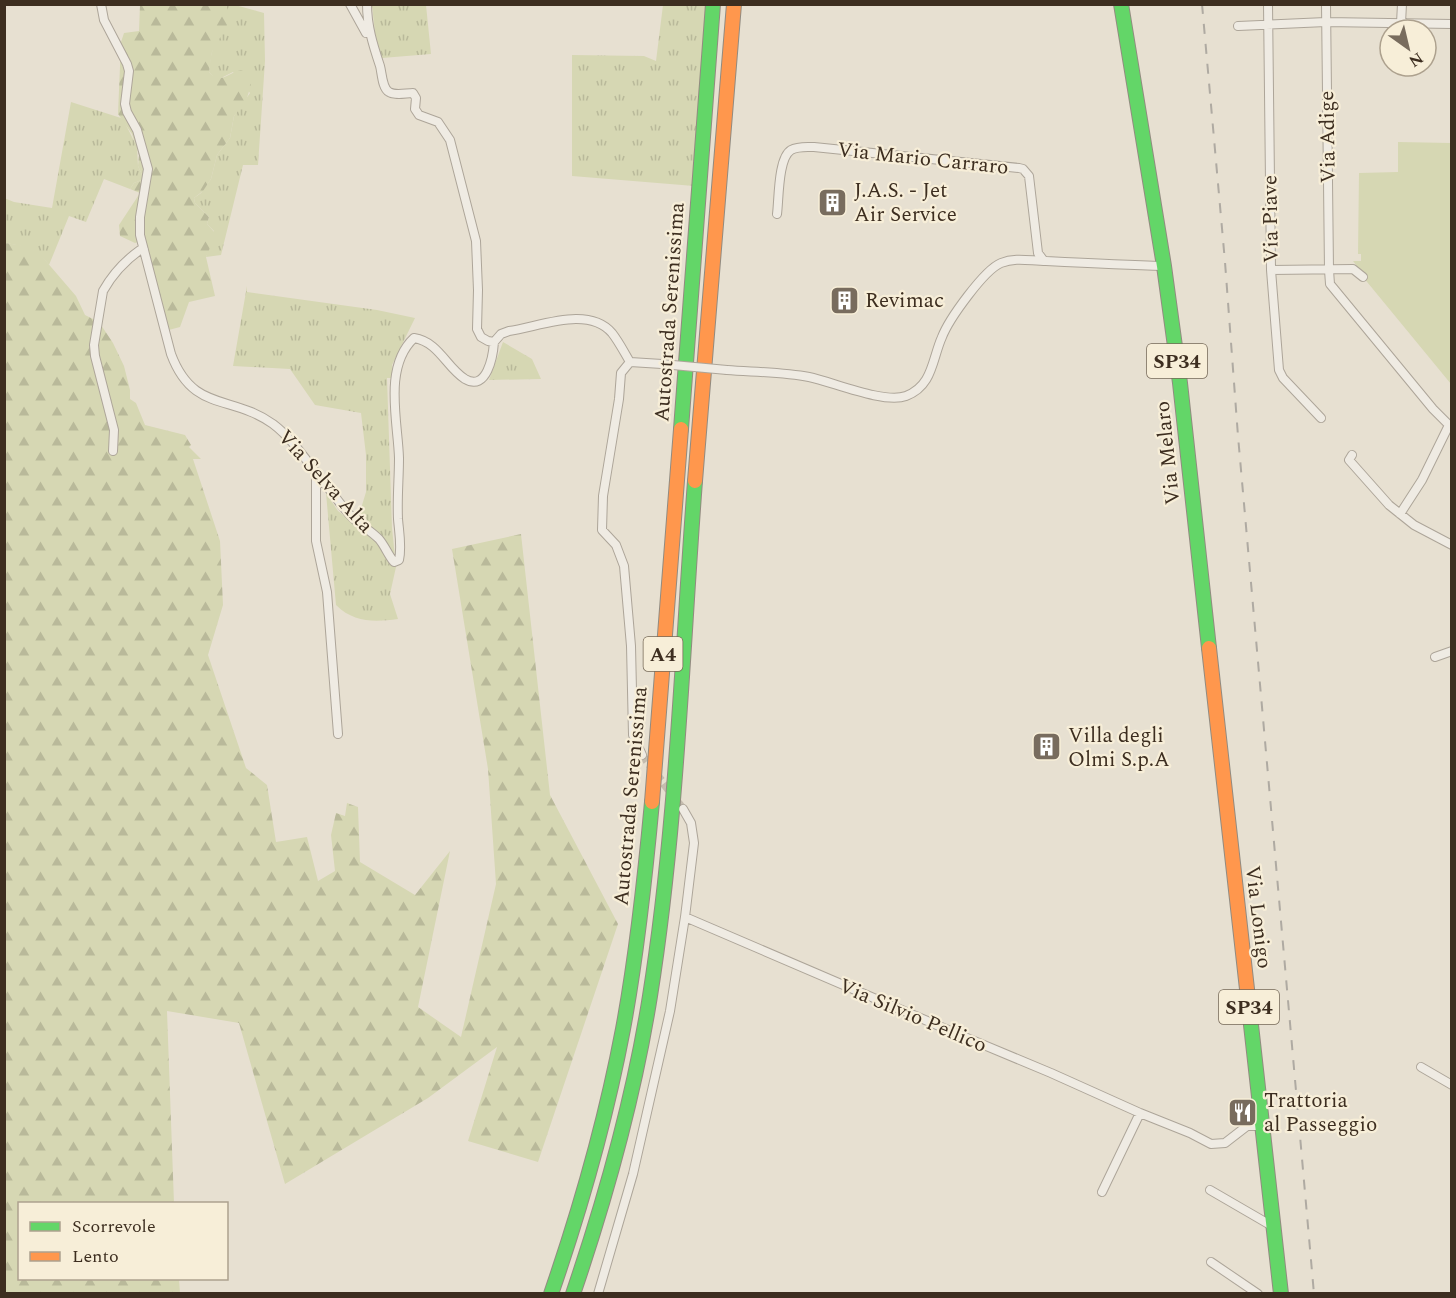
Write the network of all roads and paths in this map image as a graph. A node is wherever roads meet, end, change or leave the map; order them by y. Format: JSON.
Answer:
{"nodes":[{"id":1,"x":101,"y":4,"type":"edge"},
{"id":2,"x":350,"y":4,"type":"edge"},
{"id":3,"x":367,"y":4,"type":"edge"},
{"id":4,"x":713,"y":4,"type":"edge"},
{"id":5,"x":734,"y":4,"type":"edge"},
{"id":6,"x":1121,"y":4,"type":"edge"},
{"id":7,"x":1268,"y":4,"type":"edge"},
{"id":8,"x":1326,"y":4,"type":"edge"},
{"id":9,"x":1326,"y":22,"type":"junction"},
{"id":10,"x":1378,"y":23,"type":"edge"},
{"id":11,"x":1268,"y":24,"type":"junction"},
{"id":12,"x":1238,"y":26,"type":"dead end"},
{"id":13,"x":372,"y":44,"type":"junction"},
{"id":14,"x":777,"y":214,"type":"dead end"},
{"id":15,"x":144,"y":250,"type":"junction"},
{"id":16,"x":1046,"y":261,"type":"junction"},
{"id":17,"x":1164,"y":266,"type":"junction"},
{"id":18,"x":1271,"y":270,"type":"junction"},
{"id":19,"x":1329,"y":270,"type":"junction"},
{"id":20,"x":1363,"y":277,"type":"dead end"},
{"id":21,"x":494,"y":342,"type":"junction"},
{"id":22,"x":630,"y":362,"type":"junction"},
{"id":23,"x":1321,"y":418,"type":"dead end"},
{"id":24,"x":1450,"y":425,"type":"edge"},
{"id":25,"x":113,"y":452,"type":"dead end"},
{"id":26,"x":1352,"y":455,"type":"dead end"},
{"id":27,"x":316,"y":472,"type":"junction"},
{"id":28,"x":1400,"y":514,"type":"junction"},
{"id":29,"x":1452,"y":545,"type":"edge"},
{"id":30,"x":1452,"y":651,"type":"edge"},
{"id":31,"x":1435,"y":657,"type":"dead end"},
{"id":32,"x":1217,"y":720,"type":"joint"},
{"id":33,"x":338,"y":734,"type":"dead end"},
{"id":34,"x":642,"y":754,"type":"tunnel mouth"},
{"id":35,"x":683,"y":809,"type":"tunnel mouth"},
{"id":36,"x":686,"y":917,"type":"junction"},
{"id":37,"x":1421,"y":1067,"type":"dead end"},
{"id":38,"x":1452,"y":1085,"type":"edge"},
{"id":39,"x":1140,"y":1113,"type":"junction"},
{"id":40,"x":1263,"y":1126,"type":"junction"},
{"id":41,"x":1210,"y":1190,"type":"dead end"},
{"id":42,"x":1102,"y":1192,"type":"dead end"},
{"id":43,"x":1272,"y":1226,"type":"junction"},
{"id":44,"x":1211,"y":1262,"type":"dead end"},
{"id":45,"x":551,"y":1293,"type":"edge"},
{"id":46,"x":573,"y":1293,"type":"edge"},
{"id":47,"x":598,"y":1293,"type":"edge"},
{"id":48,"x":1258,"y":1293,"type":"edge"},
{"id":49,"x":1281,"y":1293,"type":"edge"}],
"edges":[{"from":1,"to":15,"type":"street","name":"Via Selva Alta"},
{"from":2,"to":13,"type":"street"},
{"from":3,"to":13,"type":"street"},
{"from":4,"to":45,"type":"main road","name":"Autostrada Serenissima","number":"A4"},
{"from":5,"to":46,"type":"main road","name":"Autostrada Serenissima","number":"A4"},
{"from":6,"to":17,"type":"main road","name":"Via Melaro","number":"SP34"},
{"from":7,"to":11,"type":"street","name":"Via Piave"},
{"from":8,"to":9,"type":"street","name":"Via Adige"},
{"from":9,"to":10,"type":"street"},
{"from":9,"to":11,"type":"street"},
{"from":9,"to":19,"type":"street","name":"Via Adige"},
{"from":11,"to":12,"type":"street"},
{"from":11,"to":18,"type":"street","name":"Via Piave"},
{"from":13,"to":21,"type":"street"},
{"from":14,"to":16,"type":"street","name":"Via Mario Carraro"},
{"from":15,"to":25,"type":"street"},
{"from":15,"to":27,"type":"street","name":"Via Selva Alta"},
{"from":16,"to":17,"type":"street"},
{"from":16,"to":22,"type":"street","bridge":true},
{"from":17,"to":32,"type":"main road","name":"Via Melaro","number":"SP34"},
{"from":18,"to":19,"type":"street"},
{"from":18,"to":23,"type":"street","name":"Via Piave"},
{"from":19,"to":20,"type":"street"},
{"from":19,"to":24,"type":"street"},
{"from":21,"to":22,"type":"street"},
{"from":21,"to":27,"type":"street","name":"Via Selva Alta"},
{"from":22,"to":34,"type":"street"},
{"from":24,"to":28,"type":"street"},
{"from":26,"to":28,"type":"street"},
{"from":27,"to":33,"type":"street"},
{"from":28,"to":29,"type":"street"},
{"from":30,"to":31,"type":"street"},
{"from":32,"to":40,"type":"main road","name":"Via Lonigo","number":"SP34"},
{"from":35,"to":36,"type":"street"},
{"from":36,"to":39,"type":"street","name":"Via Silvio Pellico"},
{"from":36,"to":47,"type":"street"},
{"from":37,"to":38,"type":"street"},
{"from":39,"to":40,"type":"street","name":"Via Silvio Pellico"},
{"from":39,"to":42,"type":"street"},
{"from":40,"to":43,"type":"main road","name":"Via Lonigo","number":"SP34"},
{"from":41,"to":43,"type":"street"},
{"from":43,"to":49,"type":"main road","name":"Via Lonigo","number":"SP34"},
{"from":44,"to":48,"type":"street"}]}
